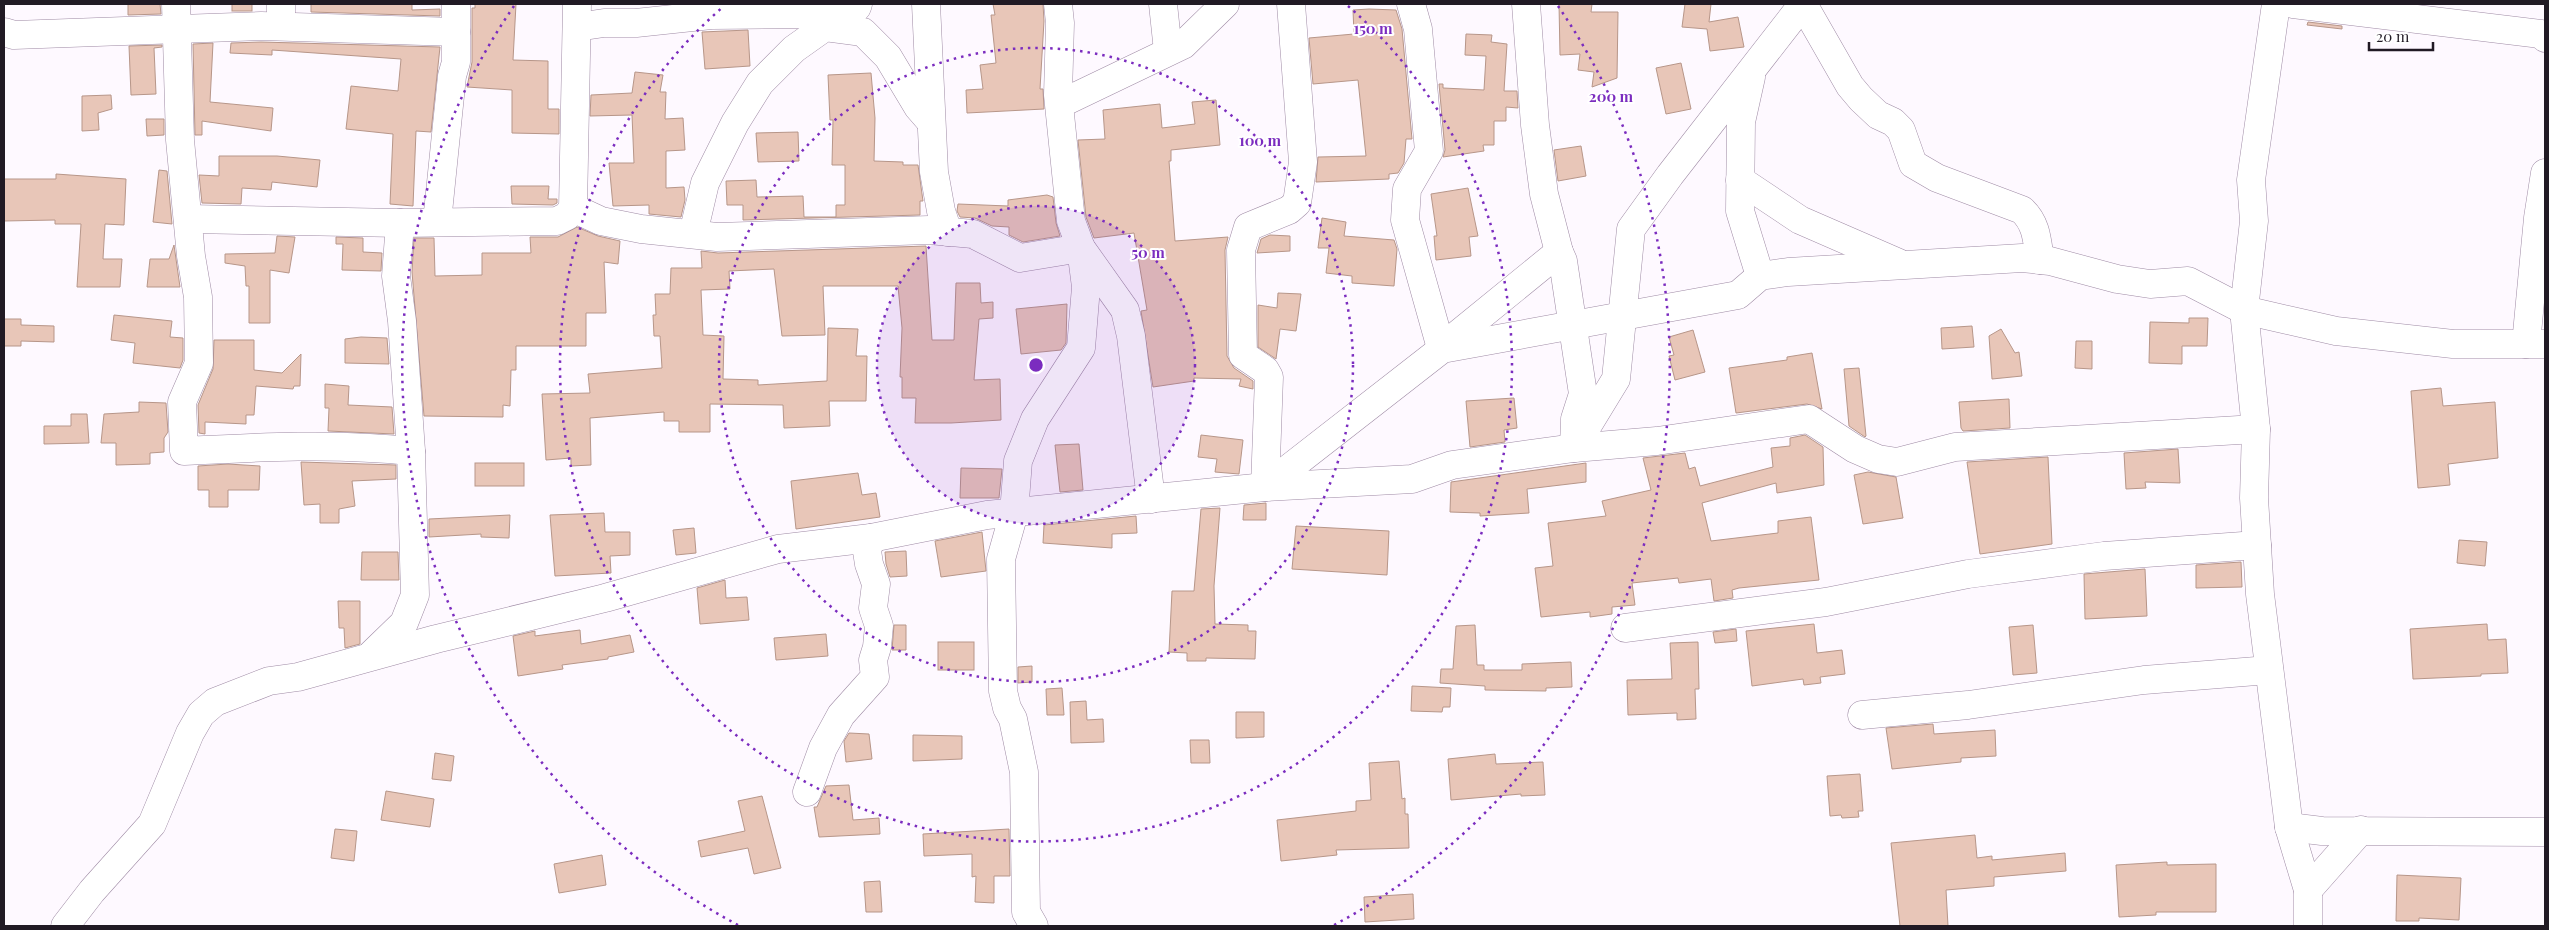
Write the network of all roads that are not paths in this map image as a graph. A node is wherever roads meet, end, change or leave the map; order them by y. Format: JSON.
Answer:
{"nodes":[{"id":1,"x":456,"y":4,"type":"edge"},
{"id":2,"x":926,"y":4,"type":"edge"},
{"id":3,"x":1058,"y":4,"type":"edge"},
{"id":4,"x":1163,"y":4,"type":"edge"},
{"id":5,"x":1225,"y":4,"type":"edge"},
{"id":6,"x":1291,"y":4,"type":"edge"},
{"id":7,"x":1411,"y":4,"type":"edge"},
{"id":8,"x":1427,"y":4,"type":"edge"},
{"id":9,"x":1526,"y":4,"type":"edge"},
{"id":10,"x":1803,"y":4,"type":"edge"},
{"id":11,"x":2276,"y":4,"type":"edge"},
{"id":12,"x":2293,"y":4,"type":"edge"},
{"id":13,"x":860,"y":14,"type":"edge"},
{"id":14,"x":281,"y":15,"type":"edge"},
{"id":15,"x":577,"y":15,"type":"edge"},
{"id":16,"x":176,"y":16,"type":"edge"},
{"id":17,"x":1418,"y":30,"type":"junction"},
{"id":18,"x":4,"y":32,"type":"edge"},
{"id":19,"x":456,"y":32,"type":"junction"},
{"id":20,"x":2545,"y":38,"type":"edge"},
{"id":21,"x":1168,"y":51,"type":"junction"},
{"id":22,"x":1752,"y":69,"type":"junction"},
{"id":23,"x":1060,"y":104,"type":"junction"},
{"id":24,"x":931,"y":122,"type":"junction"},
{"id":25,"x":2545,"y":173,"type":"edge"},
{"id":26,"x":1740,"y":180,"type":"junction"},
{"id":27,"x":573,"y":208,"type":"junction"},
{"id":28,"x":188,"y":219,"type":"junction"},
{"id":29,"x":400,"y":222,"type":"junction"},
{"id":30,"x":436,"y":222,"type":"junction"},
{"id":31,"x":948,"y":232,"type":"junction"},
{"id":32,"x":693,"y":234,"type":"junction"},
{"id":33,"x":1081,"y":248,"type":"junction"},
{"id":34,"x":1559,"y":252,"type":"junction"},
{"id":35,"x":2040,"y":260,"type":"junction"},
{"id":36,"x":1905,"y":265,"type":"junction"},
{"id":37,"x":1760,"y":276,"type":"junction"},
{"id":38,"x":2244,"y":310,"type":"junction"},
{"id":39,"x":1623,"y":316,"type":"junction"},
{"id":40,"x":1571,"y":326,"type":"junction"},
{"id":41,"x":2535,"y":344,"type":"edge"},
{"id":42,"x":2256,"y":429,"type":"junction"},
{"id":43,"x":1574,"y":448,"type":"junction"},
{"id":44,"x":411,"y":451,"type":"junction"},
{"id":45,"x":1265,"y":487,"type":"junction"},
{"id":46,"x":1151,"y":499,"type":"junction"},
{"id":47,"x":1014,"y":513,"type":"junction"},
{"id":48,"x":871,"y":538,"type":"junction"},
{"id":49,"x":2257,"y":544,"type":"junction"},
{"id":50,"x":1625,"y":628,"type":"dead end"},
{"id":51,"x":368,"y":657,"type":"junction"},
{"id":52,"x":2269,"y":670,"type":"junction"},
{"id":53,"x":1862,"y":715,"type":"dead end"},
{"id":54,"x":807,"y":792,"type":"dead end"},
{"id":55,"x":2289,"y":827,"type":"junction"},
{"id":56,"x":2361,"y":830,"type":"junction"},
{"id":57,"x":2545,"y":832,"type":"edge"},
{"id":58,"x":2308,"y":890,"type":"junction"},
{"id":59,"x":65,"y":926,"type":"edge"},
{"id":60,"x":1034,"y":926,"type":"edge"},
{"id":61,"x":2308,"y":926,"type":"edge"}],
"edges":[{"from":1,"to":19,"type":"street"},
{"from":2,"to":24,"type":"street"},
{"from":3,"to":23,"type":"street"},
{"from":4,"to":21,"type":"street"},
{"from":5,"to":21,"type":"street"},
{"from":6,"to":45,"type":"street"},
{"from":7,"to":17,"type":"street"},
{"from":8,"to":17,"type":"street"},
{"from":9,"to":34,"type":"street"},
{"from":10,"to":22,"type":"street"},
{"from":10,"to":35,"type":"street"},
{"from":11,"to":38,"type":"street"},
{"from":12,"to":20,"type":"street"},
{"from":13,"to":15,"type":"street"},
{"from":13,"to":24,"type":"street"},
{"from":13,"to":32,"type":"street"},
{"from":14,"to":16,"type":"street"},
{"from":14,"to":19,"type":"street"},
{"from":15,"to":27,"type":"street"},
{"from":16,"to":18,"type":"street"},
{"from":16,"to":28,"type":"street"},
{"from":17,"to":34,"type":"street"},
{"from":19,"to":30,"type":"street"},
{"from":21,"to":23,"type":"street"},
{"from":22,"to":26,"type":"street"},
{"from":22,"to":39,"type":"street"},
{"from":23,"to":33,"type":"street"},
{"from":24,"to":31,"type":"street"},
{"from":25,"to":41,"type":"street"},
{"from":26,"to":36,"type":"street"},
{"from":26,"to":37,"type":"street"},
{"from":27,"to":30,"type":"street"},
{"from":27,"to":32,"type":"street"},
{"from":28,"to":29,"type":"street"},
{"from":28,"to":44,"type":"street"},
{"from":29,"to":30,"type":"street"},
{"from":29,"to":44,"type":"street"},
{"from":31,"to":32,"type":"street"},
{"from":31,"to":33,"type":"street"},
{"from":33,"to":46,"type":"street"},
{"from":33,"to":47,"type":"street"},
{"from":34,"to":40,"type":"street"},
{"from":35,"to":36,"type":"street"},
{"from":35,"to":38,"type":"street"},
{"from":36,"to":37,"type":"street"},
{"from":37,"to":39,"type":"street"},
{"from":38,"to":41,"type":"street"},
{"from":38,"to":42,"type":"street"},
{"from":39,"to":40,"type":"street"},
{"from":39,"to":43,"type":"street"},
{"from":40,"to":43,"type":"street"},
{"from":40,"to":45,"type":"street"},
{"from":42,"to":43,"type":"street"},
{"from":42,"to":49,"type":"street"},
{"from":43,"to":45,"type":"street"},
{"from":44,"to":51,"type":"street"},
{"from":45,"to":46,"type":"street"},
{"from":46,"to":47,"type":"street"},
{"from":47,"to":48,"type":"street"},
{"from":47,"to":60,"type":"street"},
{"from":48,"to":51,"type":"street"},
{"from":48,"to":54,"type":"street"},
{"from":49,"to":50,"type":"street"},
{"from":49,"to":52,"type":"street"},
{"from":51,"to":59,"type":"street"},
{"from":52,"to":53,"type":"street"},
{"from":52,"to":55,"type":"street"},
{"from":55,"to":56,"type":"street"},
{"from":55,"to":58,"type":"street"},
{"from":56,"to":57,"type":"street"},
{"from":56,"to":58,"type":"street"},
{"from":58,"to":61,"type":"street"}]}
